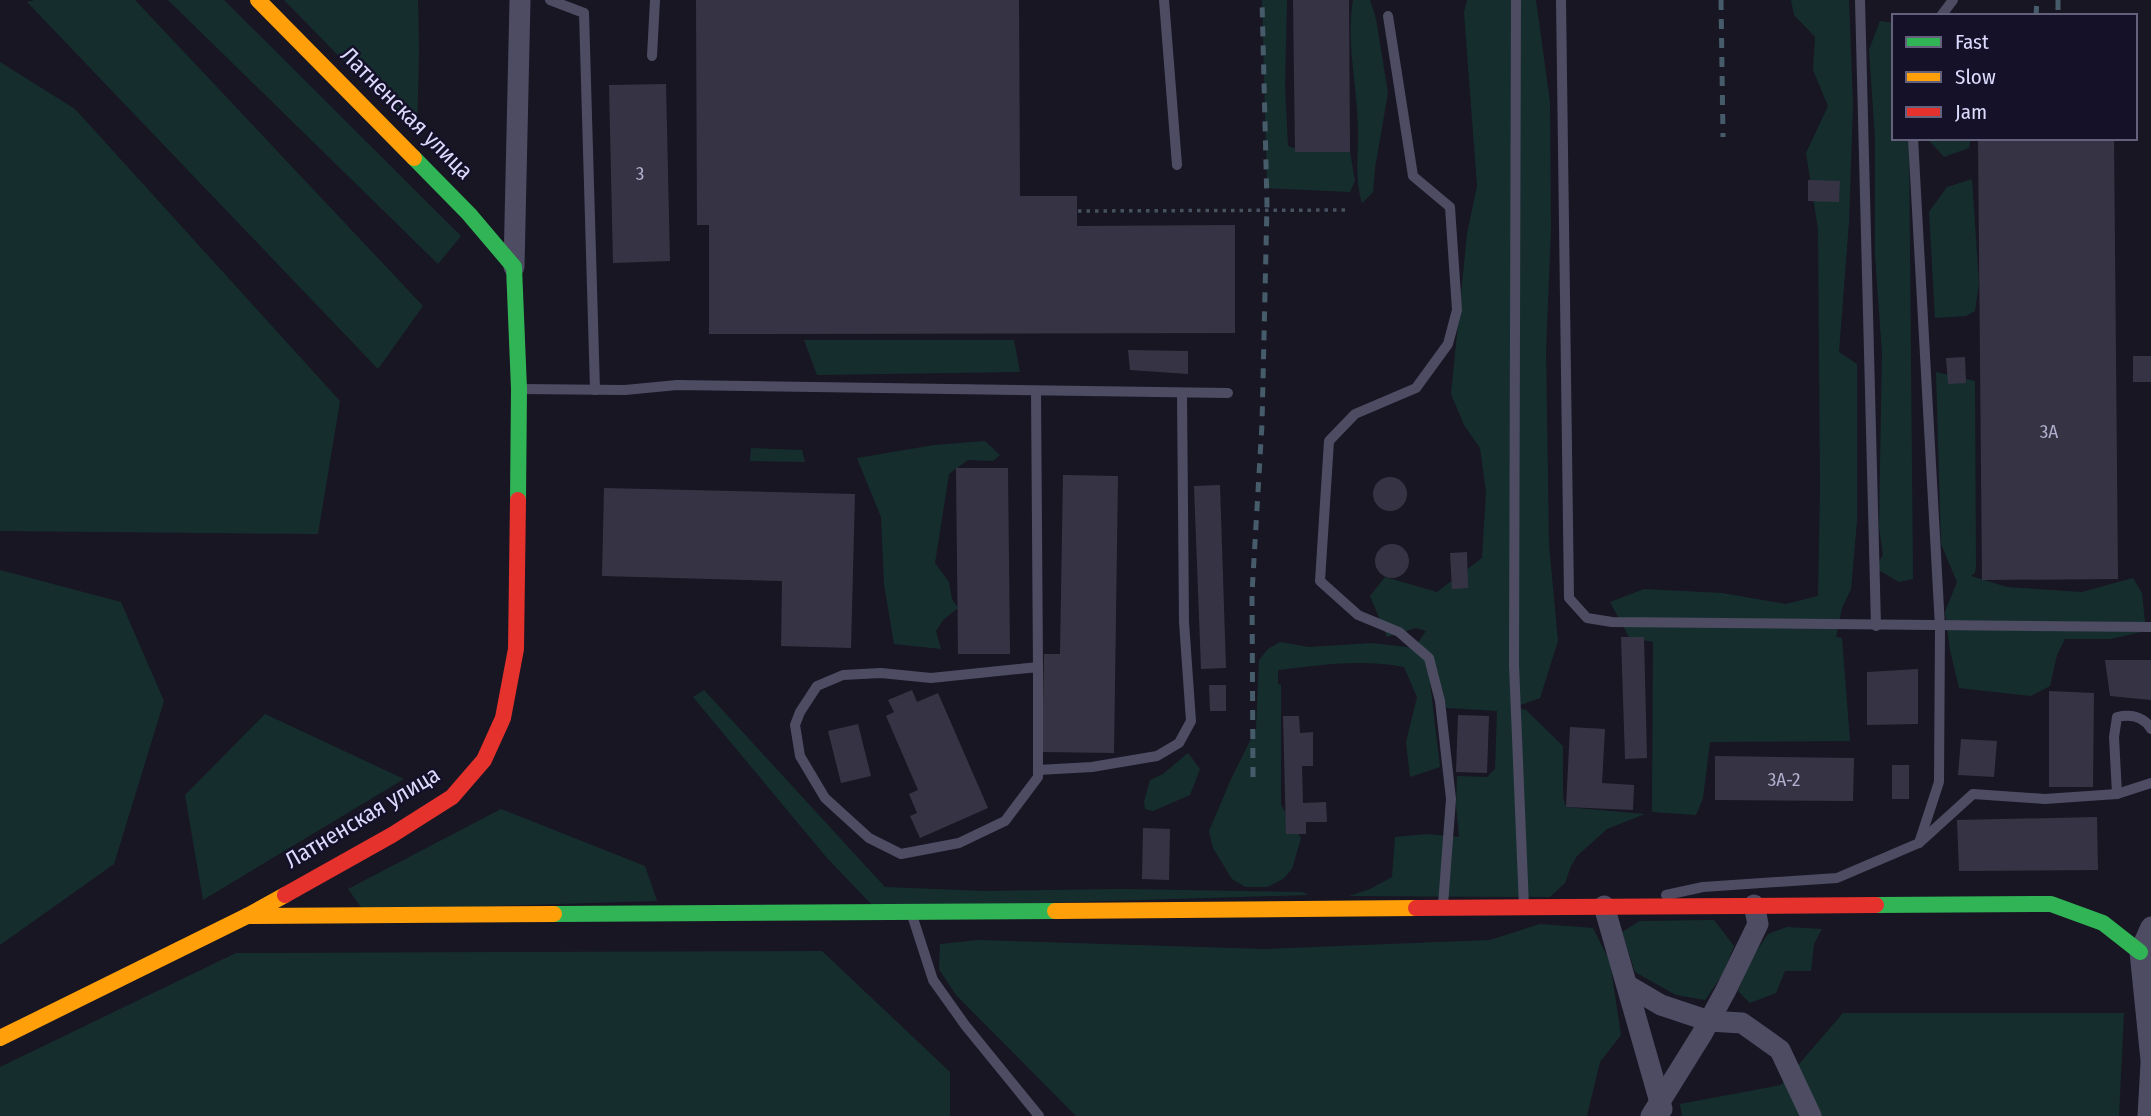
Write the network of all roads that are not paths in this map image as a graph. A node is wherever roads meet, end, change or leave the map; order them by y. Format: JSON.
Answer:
{"nodes":[{"id":1,"x":258,"y":0,"type":"edge"},
{"id":2,"x":520,"y":0,"type":"edge"},
{"id":3,"x":550,"y":0,"type":"edge"},
{"id":4,"x":655,"y":0,"type":"edge"},
{"id":5,"x":1164,"y":0,"type":"edge"},
{"id":6,"x":1516,"y":0,"type":"edge"},
{"id":7,"x":1561,"y":0,"type":"edge"},
{"id":8,"x":1860,"y":0,"type":"edge"},
{"id":9,"x":1388,"y":16,"type":"dead end"},
{"id":10,"x":652,"y":56,"type":"dead end"},
{"id":11,"x":1913,"y":140,"type":"edge"},
{"id":12,"x":1177,"y":165,"type":"dead end"},
{"id":13,"x":514,"y":267,"type":"junction"},
{"id":14,"x":519,"y":389,"type":"junction"},
{"id":15,"x":595,"y":390,"type":"junction"},
{"id":16,"x":1036,"y":390,"type":"junction"},
{"id":17,"x":1182,"y":393,"type":"junction"},
{"id":18,"x":1228,"y":393,"type":"dead end"},
{"id":19,"x":1876,"y":626,"type":"junction"},
{"id":20,"x":1940,"y":627,"type":"junction"},
{"id":21,"x":2151,"y":627,"type":"edge"},
{"id":22,"x":1038,"y":667,"type":"junction"},
{"id":23,"x":2151,"y":729,"type":"edge"},
{"id":24,"x":1038,"y":770,"type":"junction"},
{"id":25,"x":2151,"y":783,"type":"edge"},
{"id":26,"x":2117,"y":794,"type":"junction"},
{"id":27,"x":1919,"y":843,"type":"junction"},
{"id":28,"x":1754,"y":905,"type":"junction"},
{"id":29,"x":1610,"y":906,"type":"junction"},
{"id":30,"x":1443,"y":908,"type":"junction"},
{"id":31,"x":1524,"y":909,"type":"junction"},
{"id":32,"x":911,"y":912,"type":"junction"},
{"id":33,"x":247,"y":916,"type":"junction"},
{"id":34,"x":2151,"y":927,"type":"edge"},
{"id":35,"x":2140,"y":953,"type":"junction"},
{"id":36,"x":1627,"y":985,"type":"junction"},
{"id":37,"x":1709,"y":1021,"type":"junction"},
{"id":38,"x":0,"y":1038,"type":"edge"},
{"id":39,"x":2151,"y":1062,"type":"edge"},
{"id":40,"x":1658,"y":1111,"type":"edge"},
{"id":41,"x":1039,"y":1116,"type":"edge"},
{"id":42,"x":1811,"y":1116,"type":"edge"},
{"id":43,"x":2148,"y":1116,"type":"edge"}],
"edges":[{"from":1,"to":13,"type":"street","name":"Латненская улица"},
{"from":2,"to":13,"type":"street","name":"Латненская улица"},
{"from":3,"to":15,"type":"lane"},
{"from":4,"to":10,"type":"lane"},
{"from":5,"to":12,"type":"lane"},
{"from":6,"to":31,"type":"lane"},
{"from":7,"to":19,"type":"lane"},
{"from":8,"to":19,"type":"lane"},
{"from":9,"to":30,"type":"lane"},
{"from":11,"to":20,"type":"lane"},
{"from":13,"to":14,"type":"street","name":"Латненская улица"},
{"from":14,"to":15,"type":"lane"},
{"from":14,"to":33,"type":"street","name":"Латненская улица"},
{"from":15,"to":16,"type":"lane"},
{"from":16,"to":17,"type":"lane"},
{"from":16,"to":22,"type":"lane"},
{"from":17,"to":18,"type":"lane"},
{"from":17,"to":24,"type":"lane"},
{"from":19,"to":20,"type":"lane"},
{"from":20,"to":21,"type":"lane"},
{"from":20,"to":27,"type":"lane"},
{"from":22,"to":24,"type":"lane"},
{"from":22,"to":24,"type":"lane"},
{"from":23,"to":26,"type":"lane"},
{"from":25,"to":26,"type":"lane"},
{"from":26,"to":27,"type":"lane"},
{"from":27,"to":29,"type":"lane"},
{"from":28,"to":29,"type":"street"},
{"from":28,"to":35,"type":"street"},
{"from":28,"to":37,"type":"street"},
{"from":29,"to":31,"type":"street"},
{"from":29,"to":36,"type":"street"},
{"from":30,"to":31,"type":"street"},
{"from":30,"to":32,"type":"street"},
{"from":32,"to":33,"type":"street"},
{"from":32,"to":41,"type":"lane"},
{"from":33,"to":38,"type":"street","name":"Латненская улица"},
{"from":34,"to":35,"type":"street"},
{"from":35,"to":39,"type":"street"},
{"from":36,"to":37,"type":"street"},
{"from":36,"to":40,"type":"street"},
{"from":37,"to":40,"type":"street"},
{"from":37,"to":42,"type":"street"},
{"from":39,"to":43,"type":"street"}]}
